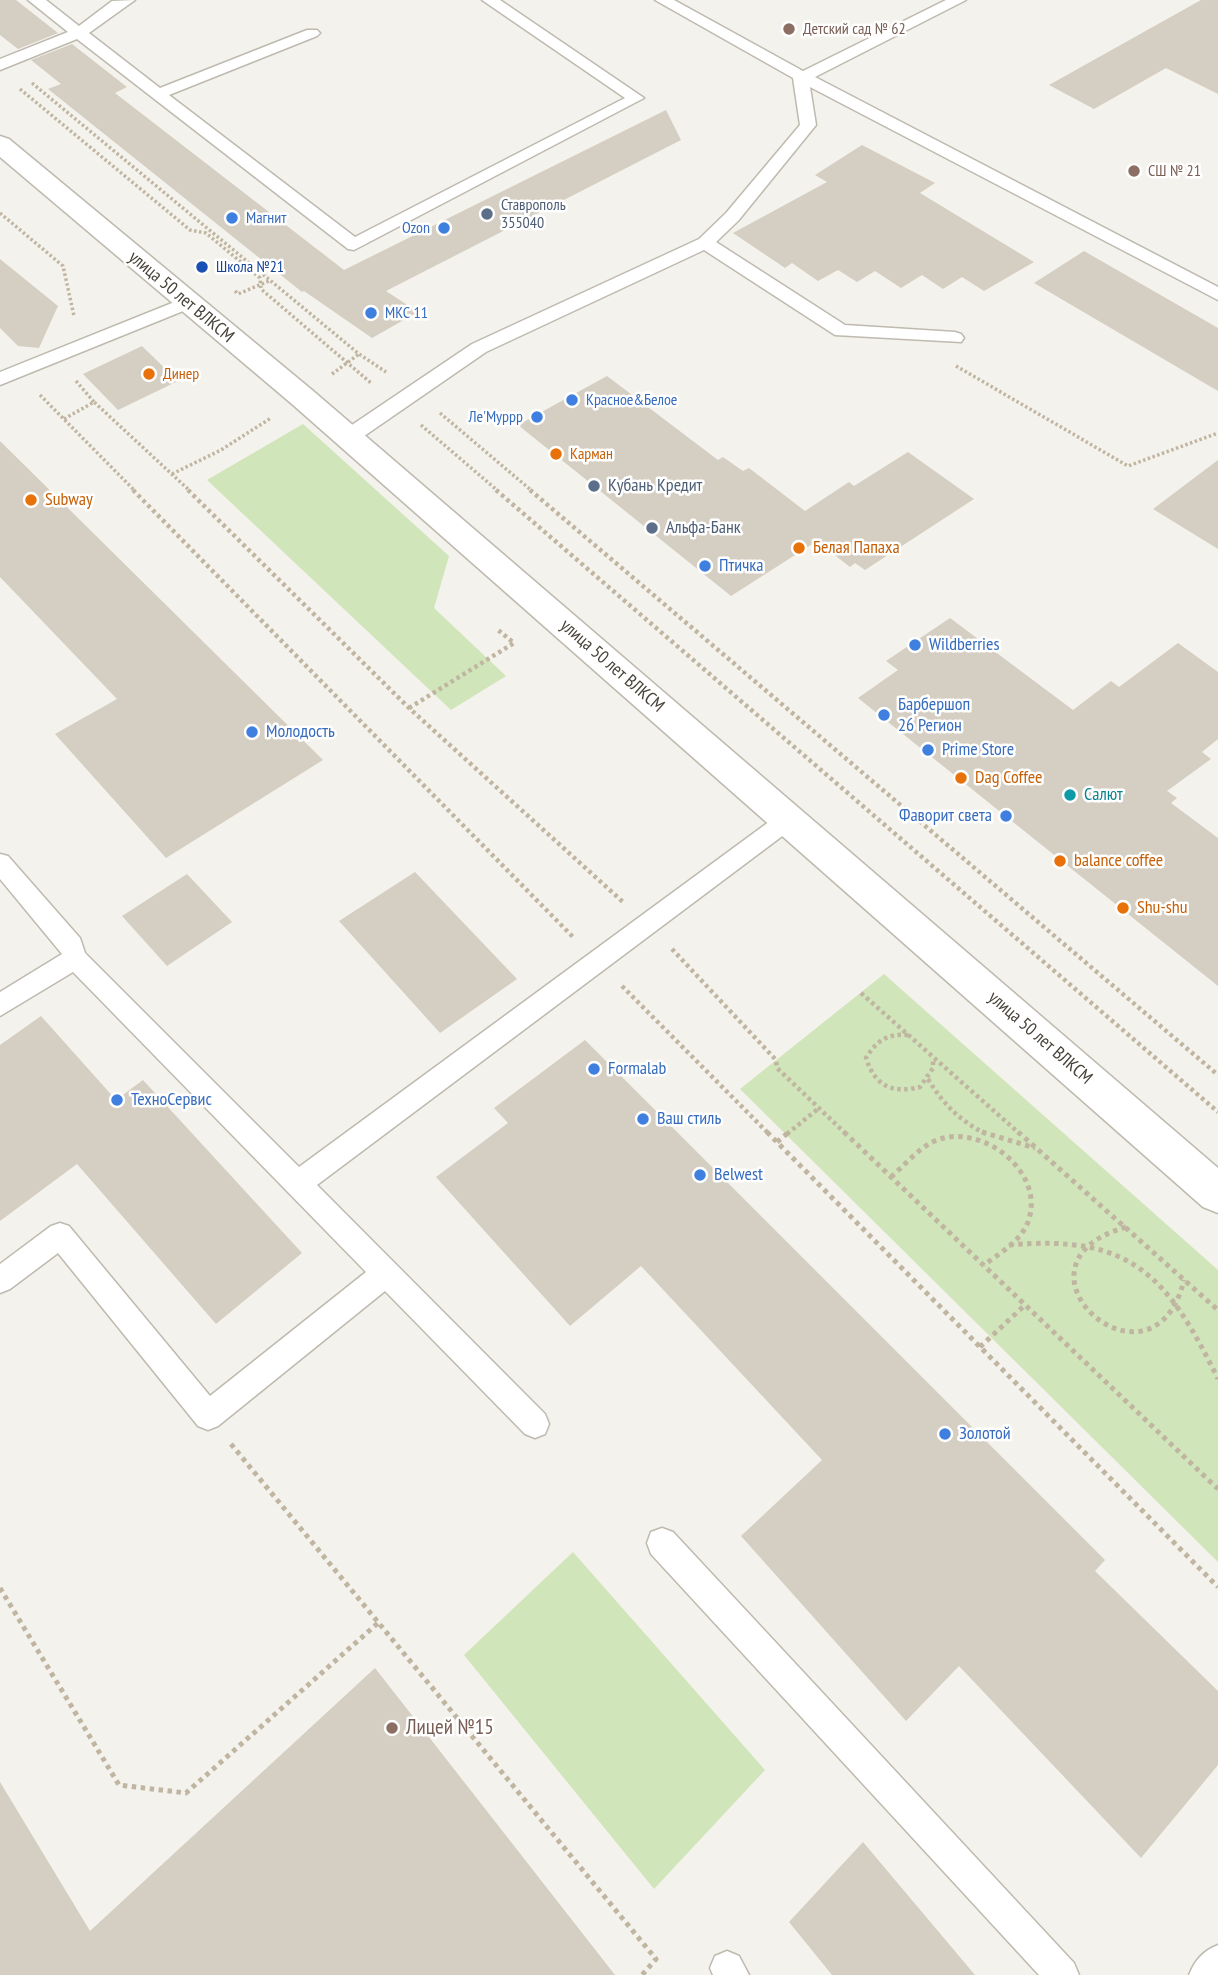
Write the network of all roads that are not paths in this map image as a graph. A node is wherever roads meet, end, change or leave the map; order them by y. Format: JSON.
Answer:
{"nodes":[{"id":1,"x":36,"y":0,"type":"edge"},
{"id":2,"x":127,"y":0,"type":"edge"},
{"id":3,"x":490,"y":0,"type":"edge"},
{"id":4,"x":663,"y":0,"type":"edge"},
{"id":5,"x":958,"y":0,"type":"edge"},
{"id":6,"x":79,"y":33,"type":"junction"},
{"id":7,"x":312,"y":33,"type":"dead end"},
{"id":8,"x":4,"y":64,"type":"edge"},
{"id":9,"x":801,"y":78,"type":"junction"},
{"id":10,"x":158,"y":94,"type":"junction"},
{"id":11,"x":0,"y":144,"type":"edge"},
{"id":12,"x":705,"y":243,"type":"junction"},
{"id":13,"x":1218,"y":294,"type":"edge"},
{"id":14,"x":187,"y":303,"type":"junction"},
{"id":15,"x":955,"y":338,"type":"dead end"},
{"id":16,"x":0,"y":379,"type":"edge"},
{"id":17,"x":347,"y":438,"type":"junction"},
{"id":18,"x":789,"y":819,"type":"junction"},
{"id":19,"x":0,"y":863,"type":"edge"},
{"id":20,"x":75,"y":958,"type":"junction"},
{"id":21,"x":0,"y":1005,"type":"edge"},
{"id":22,"x":298,"y":1183,"type":"junction"},
{"id":23,"x":1218,"y":1194,"type":"edge"},
{"id":24,"x":387,"y":1272,"type":"junction"},
{"id":25,"x":0,"y":1280,"type":"edge"},
{"id":26,"x":535,"y":1424,"type":"dead end"},
{"id":27,"x":662,"y":1543,"type":"dead end"},
{"id":28,"x":1218,"y":1962,"type":"edge"},
{"id":29,"x":1062,"y":1975,"type":"edge"},
{"id":30,"x":1206,"y":1975,"type":"edge"}],
"edges":[{"from":1,"to":6,"type":"lane"},
{"from":2,"to":6,"type":"lane"},
{"from":3,"to":10,"type":"lane"},
{"from":4,"to":9,"type":"lane"},
{"from":5,"to":9,"type":"lane"},
{"from":6,"to":8,"type":"lane"},
{"from":6,"to":10,"type":"lane"},
{"from":7,"to":10,"type":"lane"},
{"from":9,"to":12,"type":"lane"},
{"from":9,"to":13,"type":"lane"},
{"from":11,"to":14,"type":"street","name":"улица 50 лет ВЛКСМ"},
{"from":12,"to":15,"type":"lane"},
{"from":12,"to":17,"type":"lane"},
{"from":14,"to":16,"type":"lane"},
{"from":14,"to":17,"type":"street","name":"улица 50 лет ВЛКСМ"},
{"from":17,"to":18,"type":"street","name":"улица 50 лет ВЛКСМ"},
{"from":18,"to":22,"type":"lane"},
{"from":18,"to":23,"type":"street","name":"улица 50 лет ВЛКСМ"},
{"from":19,"to":20,"type":"lane"},
{"from":20,"to":21,"type":"lane"},
{"from":20,"to":22,"type":"lane"},
{"from":22,"to":24,"type":"lane"},
{"from":24,"to":25,"type":"lane"},
{"from":24,"to":26,"type":"lane"},
{"from":27,"to":29,"type":"lane"},
{"from":28,"to":30,"type":"lane"}]}
